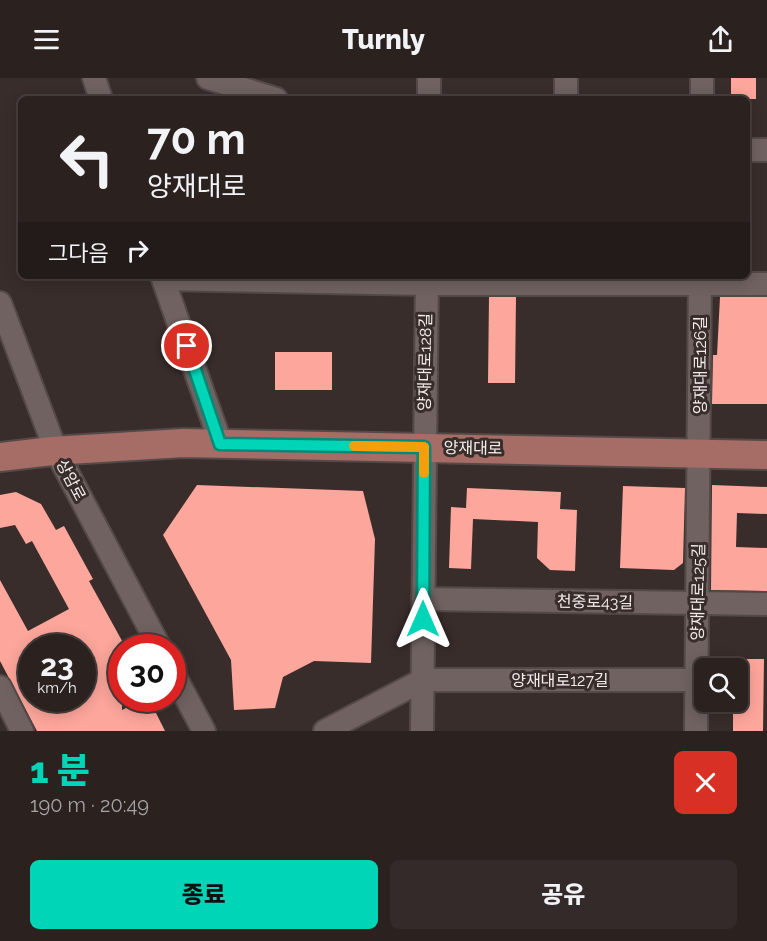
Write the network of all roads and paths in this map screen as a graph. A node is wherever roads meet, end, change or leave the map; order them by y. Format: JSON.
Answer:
{"nodes":[{"id":1,"x":94,"y":78,"type":"edge"},
{"id":2,"x":208,"y":78,"type":"edge"},
{"id":3,"x":429,"y":78,"type":"edge"},
{"id":4,"x":566,"y":78,"type":"edge"},
{"id":5,"x":702,"y":78,"type":"edge"},
{"id":6,"x":100,"y":96,"type":"edge"},
{"id":7,"x":266,"y":96,"type":"edge"},
{"id":8,"x":429,"y":96,"type":"edge"},
{"id":9,"x":566,"y":96,"type":"edge"},
{"id":10,"x":702,"y":96,"type":"edge"},
{"id":11,"x":750,"y":150,"type":"edge"},
{"id":12,"x":767,"y":150,"type":"edge"},
{"id":13,"x":163,"y":279,"type":"edge"},
{"id":14,"x":295,"y":279,"type":"edge"},
{"id":15,"x":427,"y":280,"type":"edge"},
{"id":16,"x":700,"y":280,"type":"edge"},
{"id":17,"x":767,"y":284,"type":"edge"},
{"id":18,"x":0,"y":303,"type":"edge"},
{"id":19,"x":220,"y":444,"type":"junction"},
{"id":20,"x":424,"y":447,"type":"junction"},
{"id":21,"x":56,"y":451,"type":"junction"},
{"id":22,"x":699,"y":453,"type":"junction"},
{"id":23,"x":767,"y":455,"type":"edge"},
{"id":24,"x":0,"y":457,"type":"edge"},
{"id":25,"x":423,"y":599,"type":"junction"},
{"id":26,"x":698,"y":603,"type":"junction"},
{"id":27,"x":767,"y":604,"type":"edge"},
{"id":28,"x":153,"y":634,"type":"edge"},
{"id":29,"x":697,"y":658,"type":"edge"},
{"id":30,"x":423,"y":680,"type":"junction"},
{"id":31,"x":694,"y":680,"type":"edge"},
{"id":32,"x":0,"y":687,"type":"edge"},
{"id":33,"x":186,"y":697,"type":"edge"},
{"id":34,"x":696,"y":712,"type":"edge"},
{"id":35,"x":22,"y":731,"type":"edge"},
{"id":36,"x":204,"y":731,"type":"edge"},
{"id":37,"x":325,"y":731,"type":"edge"},
{"id":38,"x":422,"y":731,"type":"edge"},
{"id":39,"x":696,"y":731,"type":"edge"}],
"edges":[{"from":1,"to":6,"type":"street"},
{"from":2,"to":7,"type":"street"},
{"from":3,"to":8,"type":"street"},
{"from":4,"to":9,"type":"street"},
{"from":5,"to":10,"type":"street"},
{"from":11,"to":12,"type":"street"},
{"from":13,"to":19,"type":"street"},
{"from":14,"to":15,"type":"street"},
{"from":15,"to":16,"type":"street"},
{"from":15,"to":20,"type":"street","name":"양재대로128길"},
{"from":16,"to":17,"type":"street"},
{"from":16,"to":22,"type":"street","name":"양재대로126길"},
{"from":18,"to":21,"type":"street","name":"상암로"},
{"from":19,"to":20,"type":"main road","name":"양재대로"},
{"from":19,"to":21,"type":"main road","name":"양재대로"},
{"from":20,"to":22,"type":"main road","name":"양재대로"},
{"from":20,"to":25,"type":"street"},
{"from":21,"to":24,"type":"main road","name":"양재대로"},
{"from":21,"to":28,"type":"street","name":"상암로"},
{"from":22,"to":23,"type":"main road","name":"양재대로"},
{"from":22,"to":26,"type":"street","name":"양재대로125길"},
{"from":25,"to":26,"type":"street","name":"천중로43길"},
{"from":25,"to":30,"type":"street"},
{"from":26,"to":27,"type":"street","name":"천중로43길"},
{"from":26,"to":29,"type":"street","name":"양재대로125길"},
{"from":30,"to":31,"type":"street","name":"양재대로127길"},
{"from":30,"to":37,"type":"street"},
{"from":30,"to":38,"type":"street"},
{"from":32,"to":35,"type":"street"},
{"from":33,"to":36,"type":"street"},
{"from":34,"to":39,"type":"street","name":"양재대로125길"}]}
